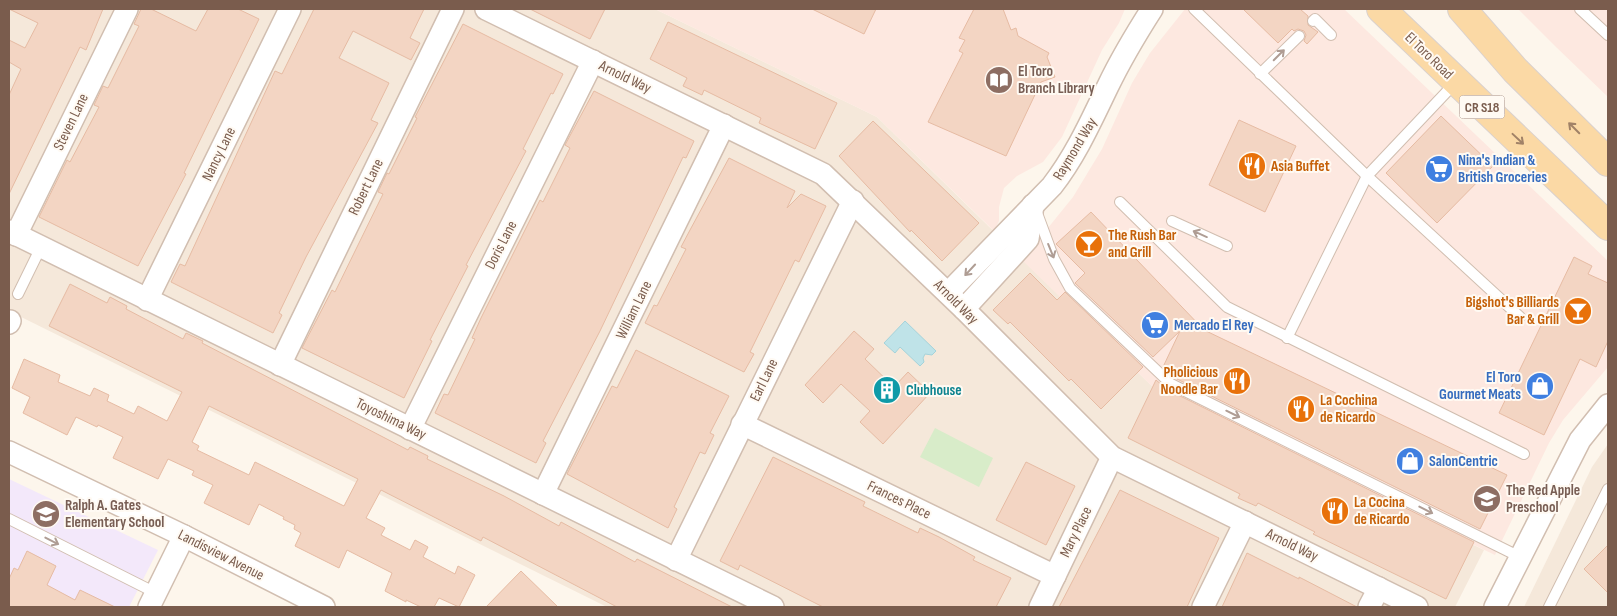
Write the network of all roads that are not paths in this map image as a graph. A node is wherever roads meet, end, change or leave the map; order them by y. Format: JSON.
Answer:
{"nodes":[{"id":1,"x":127,"y":9,"type":"edge"},
{"id":2,"x":290,"y":9,"type":"edge"},
{"id":3,"x":453,"y":9,"type":"edge"},
{"id":4,"x":486,"y":9,"type":"edge"},
{"id":5,"x":1152,"y":9,"type":"edge"},
{"id":6,"x":1194,"y":9,"type":"edge"},
{"id":7,"x":1381,"y":9,"type":"edge"},
{"id":8,"x":1462,"y":9,"type":"edge"},
{"id":9,"x":1580,"y":9,"type":"edge"},
{"id":10,"x":1313,"y":21,"type":"dead end"},
{"id":11,"x":1331,"y":35,"type":"dead end"},
{"id":12,"x":1608,"y":35,"type":"edge"},
{"id":13,"x":1299,"y":36,"type":"dead end"},
{"id":14,"x":593,"y":61,"type":"junction"},
{"id":15,"x":1260,"y":74,"type":"junction"},
{"id":16,"x":1456,"y":82,"type":"junction"},
{"id":17,"x":724,"y":125,"type":"junction"},
{"id":18,"x":1608,"y":162,"type":"edge"},
{"id":19,"x":1367,"y":176,"type":"junction"},
{"id":20,"x":853,"y":201,"type":"junction"},
{"id":21,"x":1120,"y":202,"type":"dead end"},
{"id":22,"x":1033,"y":206,"type":"junction"},
{"id":23,"x":1172,"y":221,"type":"dead end"},
{"id":24,"x":1608,"y":226,"type":"edge"},
{"id":25,"x":12,"y":233,"type":"edge"},
{"id":26,"x":1227,"y":246,"type":"dead end"},
{"id":27,"x":41,"y":247,"type":"junction"},
{"id":28,"x":948,"y":293,"type":"junction"},
{"id":29,"x":18,"y":294,"type":"dead end"},
{"id":30,"x":147,"y":300,"type":"junction"},
{"id":31,"x":964,"y":309,"type":"junction"},
{"id":32,"x":1520,"y":317,"type":"dead end"},
{"id":33,"x":1287,"y":338,"type":"junction"},
{"id":34,"x":280,"y":365,"type":"junction"},
{"id":35,"x":1608,"y":405,"type":"edge"},
{"id":36,"x":742,"y":424,"type":"junction"},
{"id":37,"x":410,"y":429,"type":"junction"},
{"id":38,"x":9,"y":452,"type":"edge"},
{"id":39,"x":1524,"y":454,"type":"dead end"},
{"id":40,"x":1112,"y":456,"type":"junction"},
{"id":41,"x":1608,"y":489,"type":"edge"},
{"id":42,"x":543,"y":494,"type":"junction"},
{"id":43,"x":9,"y":519,"type":"edge"},
{"id":44,"x":1245,"y":522,"type":"junction"},
{"id":45,"x":184,"y":536,"type":"junction"},
{"id":46,"x":1520,"y":557,"type":"junction"},
{"id":47,"x":676,"y":560,"type":"junction"},
{"id":48,"x":1055,"y":576,"type":"junction"},
{"id":49,"x":1379,"y":588,"type":"junction"},
{"id":50,"x":152,"y":600,"type":"edge"},
{"id":51,"x":324,"y":607,"type":"edge"},
{"id":52,"x":773,"y":607,"type":"edge"},
{"id":53,"x":1040,"y":607,"type":"edge"},
{"id":54,"x":1204,"y":607,"type":"edge"},
{"id":55,"x":1369,"y":607,"type":"edge"},
{"id":56,"x":1417,"y":607,"type":"edge"},
{"id":57,"x":1495,"y":607,"type":"edge"},
{"id":58,"x":1549,"y":607,"type":"edge"}],
"edges":[{"from":1,"to":25,"type":"street","name":"Steven Lane"},
{"from":2,"to":30,"type":"street","name":"Nancy Lane"},
{"from":3,"to":34,"type":"street","name":"Robert Lane"},
{"from":4,"to":14,"type":"street","name":"Arnold Way"},
{"from":5,"to":22,"type":"street","name":"Raymond Way"},
{"from":6,"to":15,"type":"lane"},
{"from":7,"to":16,"type":"main road","name":"El Toro Road","number":"CR S18"},
{"from":18,"to":8,"type":"main road","one_way":true},
{"from":9,"to":12,"type":"lane"},
{"from":10,"to":11,"type":"lane"},
{"from":15,"to":13,"type":"lane","one_way":true},
{"from":14,"to":17,"type":"street","name":"Arnold Way"},
{"from":14,"to":37,"type":"street","name":"Doris Lane"},
{"from":15,"to":19,"type":"lane"},
{"from":16,"to":19,"type":"lane"},
{"from":16,"to":24,"type":"main road","name":"El Toro Road","number":"CR S18","one_way":true},
{"from":17,"to":20,"type":"street","name":"Arnold Way"},
{"from":17,"to":42,"type":"street","name":"William Lane"},
{"from":19,"to":32,"type":"lane"},
{"from":19,"to":33,"type":"lane"},
{"from":20,"to":28,"type":"street","name":"Arnold Way"},
{"from":20,"to":36,"type":"street","name":"Earl Lane"},
{"from":21,"to":33,"type":"lane"},
{"from":22,"to":28,"type":"street","name":"Raymond Way","one_way":true},
{"from":22,"to":31,"type":"street"},
{"from":22,"to":46,"type":"lane","one_way":true},
{"from":26,"to":23,"type":"lane","one_way":true},
{"from":25,"to":27,"type":"street","name":"Toyoshima Way"},
{"from":27,"to":29,"type":"lane"},
{"from":27,"to":30,"type":"street","name":"Toyoshima Way"},
{"from":28,"to":31,"type":"street","name":"Arnold Way"},
{"from":30,"to":34,"type":"street","name":"Toyoshima Way"},
{"from":31,"to":40,"type":"street","name":"Arnold Way"},
{"from":33,"to":39,"type":"lane"},
{"from":34,"to":37,"type":"street","name":"Toyoshima Way"},
{"from":35,"to":46,"type":"street"},
{"from":36,"to":47,"type":"street","name":"Earl Lane"},
{"from":36,"to":48,"type":"street","name":"Frances Place"},
{"from":37,"to":42,"type":"street","name":"Toyoshima Way"},
{"from":38,"to":45,"type":"street","name":"Landisview Avenue"},
{"from":40,"to":44,"type":"street","name":"Arnold Way"},
{"from":40,"to":48,"type":"street","name":"Mary Place"},
{"from":41,"to":58,"type":"lane"},
{"from":42,"to":47,"type":"street","name":"Toyoshima Way"},
{"from":43,"to":50,"type":"lane","one_way":true},
{"from":44,"to":49,"type":"street","name":"Arnold Way"},
{"from":44,"to":54,"type":"street"},
{"from":45,"to":50,"type":"street"},
{"from":45,"to":51,"type":"street","name":"Landisview Avenue"},
{"from":46,"to":57,"type":"street"},
{"from":47,"to":52,"type":"street","name":"Toyoshima Way"},
{"from":48,"to":53,"type":"street","name":"Mary Place"},
{"from":49,"to":55,"type":"street"},
{"from":49,"to":56,"type":"street","name":"Arnold Way"}]}
